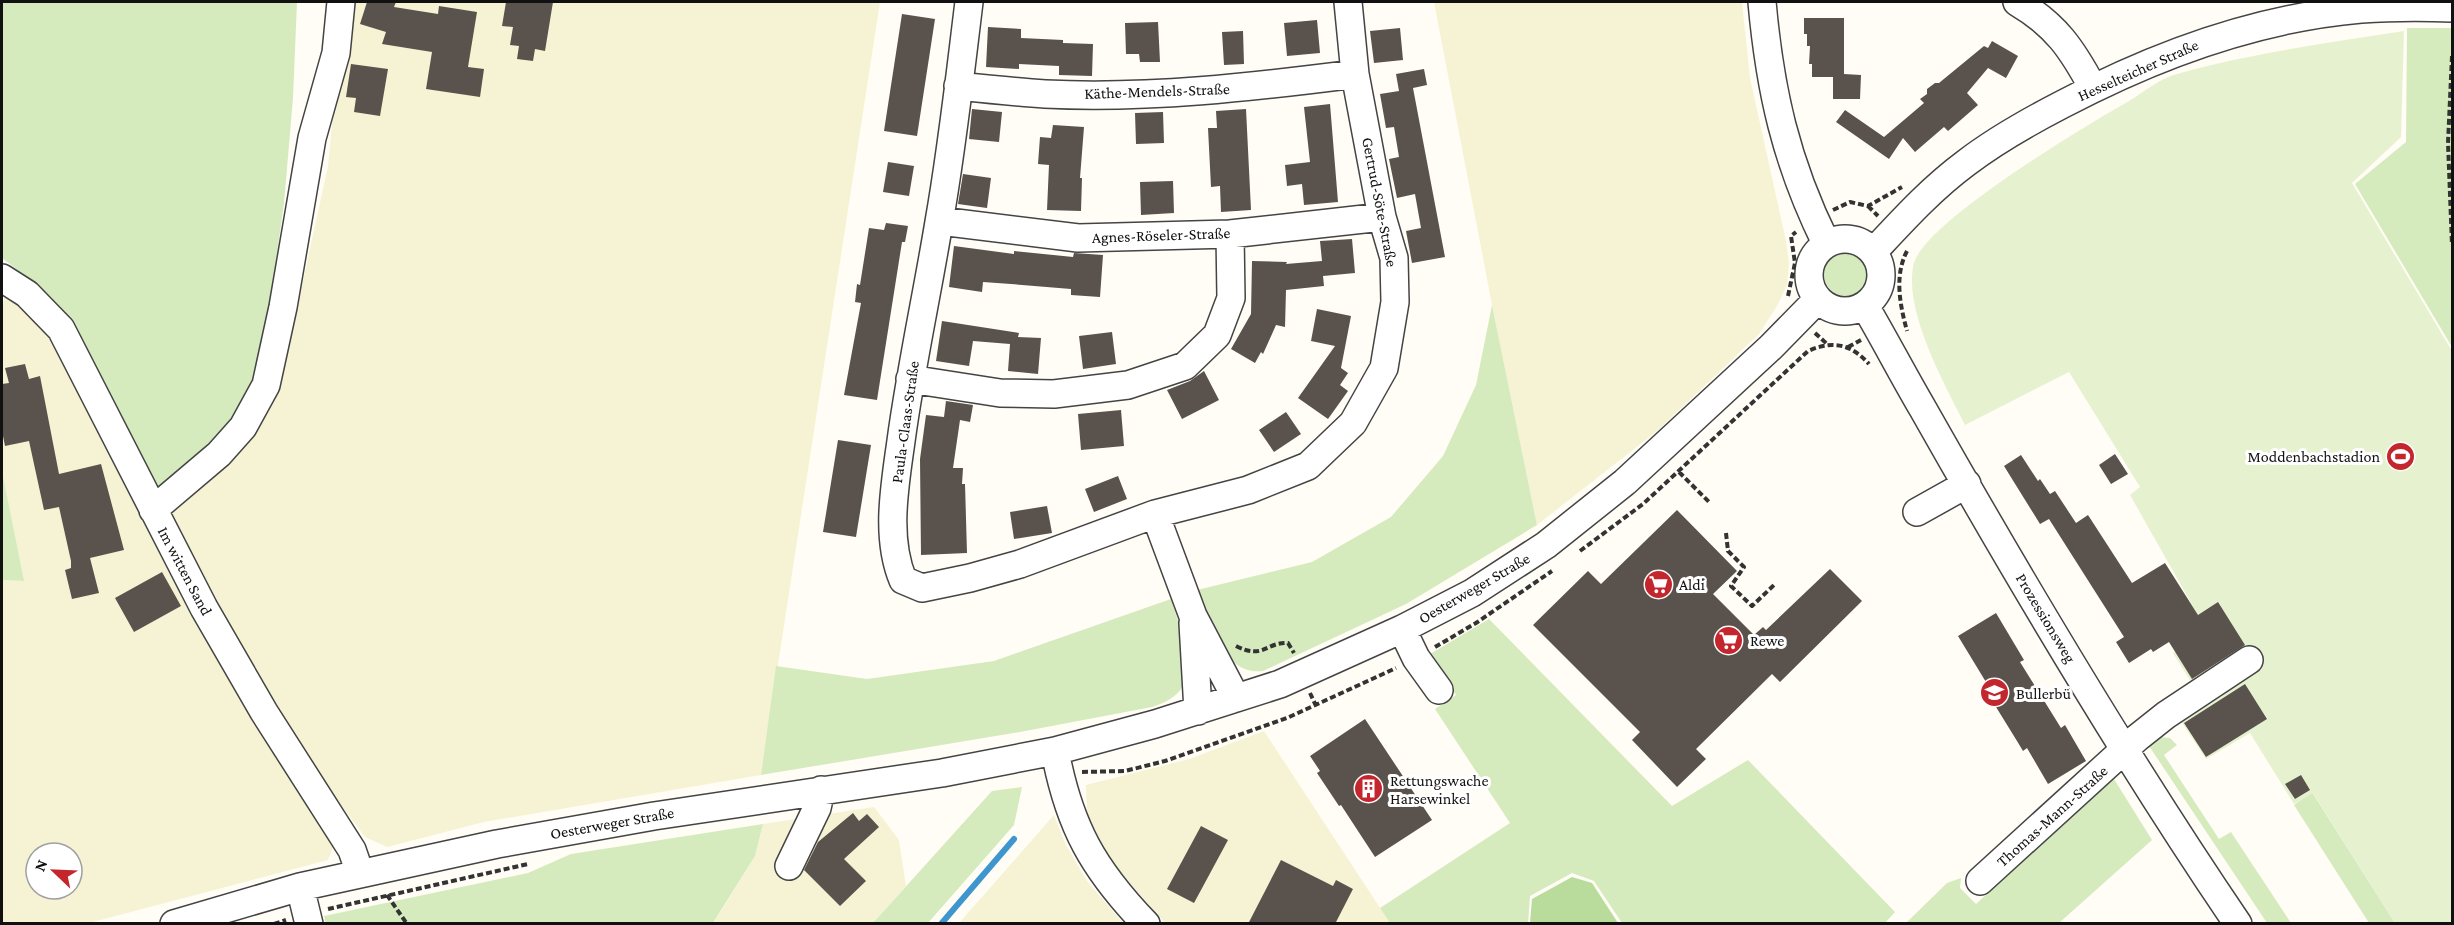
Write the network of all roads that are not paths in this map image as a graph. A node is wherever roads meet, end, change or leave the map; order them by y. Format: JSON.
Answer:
{"nodes":[{"id":1,"x":341,"y":2,"type":"edge"},
{"id":2,"x":969,"y":2,"type":"edge"},
{"id":3,"x":1348,"y":2,"type":"edge"},
{"id":4,"x":1762,"y":2,"type":"edge"},
{"id":5,"x":2017,"y":2,"type":"edge"},
{"id":6,"x":2452,"y":8,"type":"edge"},
{"id":7,"x":1355,"y":74,"type":"junction"},
{"id":8,"x":958,"y":86,"type":"junction"},
{"id":9,"x":2093,"y":88,"type":"junction"},
{"id":10,"x":1382,"y":217,"type":"junction"},
{"id":11,"x":940,"y":221,"type":"junction"},
{"id":12,"x":1230,"y":234,"type":"junction"},
{"id":13,"x":1826,"y":243,"type":"junction"},
{"id":14,"x":1874,"y":251,"type":"junction"},
{"id":15,"x":2,"y":278,"type":"edge"},
{"id":16,"x":1818,"y":299,"type":"junction"},
{"id":17,"x":1865,"y":306,"type":"junction"},
{"id":18,"x":910,"y":379,"type":"junction"},
{"id":19,"x":1967,"y":484,"type":"junction"},
{"id":20,"x":153,"y":510,"type":"junction"},
{"id":21,"x":1917,"y":512,"type":"dead end"},
{"id":22,"x":1155,"y":514,"type":"junction"},
{"id":23,"x":1193,"y":616,"type":"junction"},
{"id":24,"x":1402,"y":629,"type":"junction"},
{"id":25,"x":2249,"y":660,"type":"dead end"},
{"id":26,"x":1438,"y":690,"type":"dead end"},
{"id":27,"x":1236,"y":698,"type":"junction"},
{"id":28,"x":1198,"y":711,"type":"junction"},
{"id":29,"x":2125,"y":750,"type":"junction"},
{"id":30,"x":1058,"y":762,"type":"junction"},
{"id":31,"x":821,"y":790,"type":"junction"},
{"id":32,"x":789,"y":866,"type":"dead end"},
{"id":33,"x":360,"y":873,"type":"junction"},
{"id":34,"x":1980,"y":881,"type":"dead end"},
{"id":35,"x":300,"y":887,"type":"junction"},
{"id":36,"x":307,"y":919,"type":"edge"},
{"id":37,"x":174,"y":924,"type":"edge"},
{"id":38,"x":1146,"y":924,"type":"edge"},
{"id":39,"x":2238,"y":924,"type":"edge"}],
"edges":[{"from":1,"to":20,"type":"street"},
{"from":2,"to":8,"type":"street","name":"Paula-Claas-Straße"},
{"from":3,"to":7,"type":"street","name":"Gertrud-Söte-Straße"},
{"from":4,"to":13,"type":"street"},
{"from":5,"to":9,"type":"street"},
{"from":6,"to":9,"type":"street","name":"Hesselteicher Straße"},
{"from":7,"to":8,"type":"street","name":"Käthe-Mendels-Straße"},
{"from":7,"to":10,"type":"street","name":"Gertrud-Söte-Straße"},
{"from":8,"to":11,"type":"street","name":"Paula-Claas-Straße"},
{"from":9,"to":14,"type":"street","name":"Hesselteicher Straße"},
{"from":10,"to":12,"type":"street","name":"Agnes-Röseler-Straße"},
{"from":10,"to":22,"type":"street","name":"Gertrud-Söte-Straße"},
{"from":11,"to":12,"type":"street","name":"Agnes-Röseler-Straße"},
{"from":11,"to":18,"type":"street","name":"Paula-Claas-Straße"},
{"from":12,"to":18,"type":"street"},
{"from":13,"to":14,"type":"street"},
{"from":13,"to":16,"type":"street"},
{"from":14,"to":17,"type":"street"},
{"from":15,"to":20,"type":"street","name":"Im witten Sand"},
{"from":16,"to":17,"type":"street"},
{"from":16,"to":24,"type":"street","name":"Oesterweger Straße"},
{"from":17,"to":19,"type":"street","name":"Prozessionsweg"},
{"from":18,"to":22,"type":"street","name":"Paula-Claas-Straße"},
{"from":19,"to":21,"type":"street"},
{"from":19,"to":29,"type":"street","name":"Prozessionsweg"},
{"from":20,"to":33,"type":"street","name":"Im witten Sand"},
{"from":22,"to":23,"type":"street"},
{"from":23,"to":27,"type":"street"},
{"from":23,"to":28,"type":"street"},
{"from":24,"to":26,"type":"street"},
{"from":24,"to":27,"type":"street","name":"Oesterweger Straße"},
{"from":25,"to":29,"type":"street","name":"Thomas-Mann-Straße"},
{"from":27,"to":28,"type":"street","name":"Oesterweger Straße"},
{"from":28,"to":30,"type":"street","name":"Oesterweger Straße"},
{"from":29,"to":34,"type":"street","name":"Thomas-Mann-Straße"},
{"from":29,"to":39,"type":"street","name":"Prozessionsweg"},
{"from":30,"to":31,"type":"street","name":"Oesterweger Straße"},
{"from":30,"to":38,"type":"street"},
{"from":31,"to":32,"type":"street"},
{"from":31,"to":33,"type":"street","name":"Oesterweger Straße"},
{"from":33,"to":35,"type":"street","name":"Oesterweger Straße"},
{"from":35,"to":36,"type":"street"},
{"from":35,"to":37,"type":"street","name":"Oesterweger Straße"}]}
